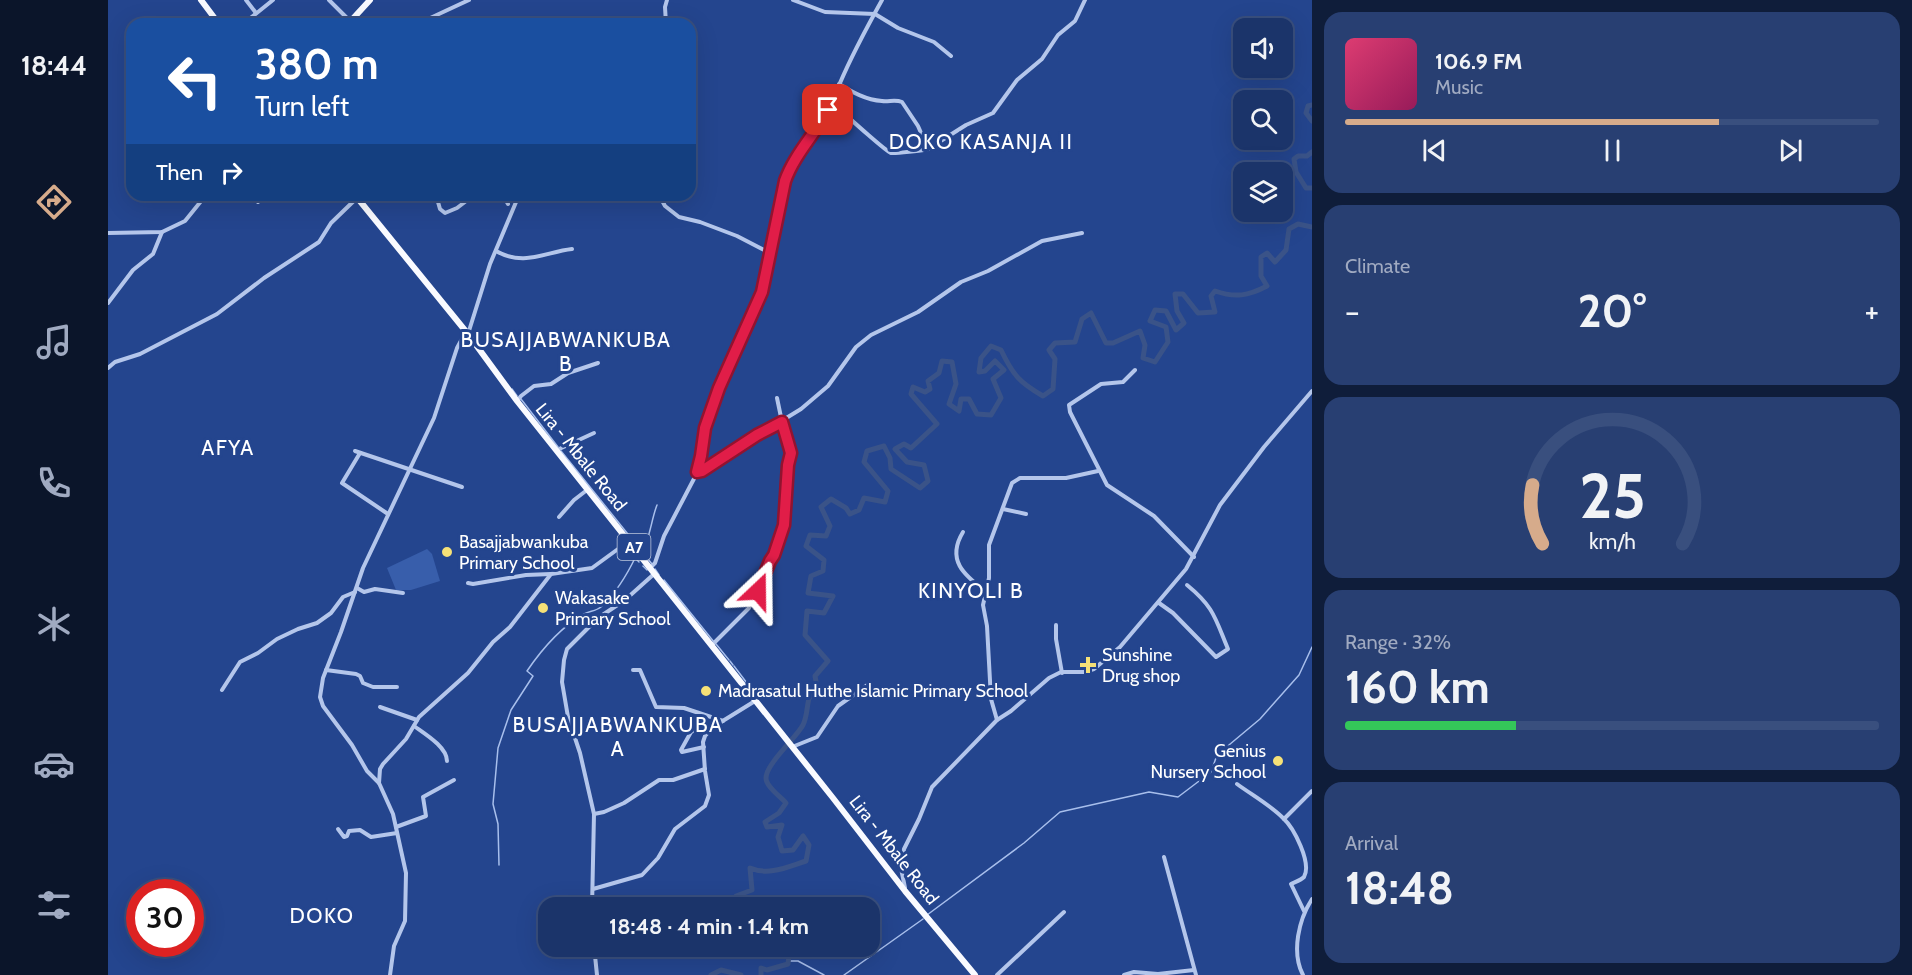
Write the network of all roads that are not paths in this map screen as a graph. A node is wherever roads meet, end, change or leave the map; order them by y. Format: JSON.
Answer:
{"nodes":[{"id":1,"x":201,"y":0,"type":"edge"},
{"id":2,"x":246,"y":0,"type":"edge"},
{"id":3,"x":273,"y":0,"type":"edge"},
{"id":4,"x":329,"y":0,"type":"edge"},
{"id":5,"x":370,"y":0,"type":"edge"},
{"id":6,"x":469,"y":0,"type":"edge"},
{"id":7,"x":668,"y":0,"type":"edge"},
{"id":8,"x":793,"y":0,"type":"edge"},
{"id":9,"x":882,"y":0,"type":"edge"},
{"id":10,"x":1085,"y":0,"type":"edge"},
{"id":11,"x":256,"y":13,"type":"junction"},
{"id":12,"x":875,"y":14,"type":"junction"},
{"id":13,"x":214,"y":18,"type":"edge"},
{"id":14,"x":250,"y":18,"type":"edge"},
{"id":15,"x":345,"y":18,"type":"edge"},
{"id":16,"x":354,"y":18,"type":"edge"},
{"id":17,"x":430,"y":18,"type":"edge"},
{"id":18,"x":666,"y":18,"type":"edge"},
{"id":19,"x":951,"y":56,"type":"dead end"},
{"id":20,"x":839,"y":84,"type":"junction"},
{"id":21,"x":834,"y":100,"type":"junction"},
{"id":22,"x":928,"y":149,"type":"junction"},
{"id":23,"x":201,"y":201,"type":"edge"},
{"id":24,"x":352,"y":201,"type":"edge"},
{"id":25,"x":361,"y":201,"type":"edge"},
{"id":26,"x":438,"y":201,"type":"edge"},
{"id":27,"x":466,"y":201,"type":"edge"},
{"id":28,"x":506,"y":201,"type":"edge"},
{"id":29,"x":516,"y":201,"type":"edge"},
{"id":30,"x":663,"y":201,"type":"edge"},
{"id":31,"x":508,"y":204,"type":"dead end"},
{"id":32,"x":162,"y":232,"type":"junction"},
{"id":33,"x":108,"y":233,"type":"edge"},
{"id":34,"x":1082,"y":233,"type":"dead end"},
{"id":35,"x":572,"y":249,"type":"dead end"},
{"id":36,"x":496,"y":251,"type":"junction"},
{"id":37,"x":771,"y":252,"type":"junction"},
{"id":38,"x":108,"y":303,"type":"edge"},
{"id":39,"x":468,"y":334,"type":"junction"},
{"id":40,"x":598,"y":363,"type":"dead end"},
{"id":41,"x":108,"y":368,"type":"edge"},
{"id":42,"x":1135,"y":370,"type":"dead end"},
{"id":43,"x":1312,"y":391,"type":"edge"},
{"id":44,"x":777,"y":398,"type":"dead end"},
{"id":45,"x":517,"y":401,"type":"junction"},
{"id":46,"x":782,"y":422,"type":"junction"},
{"id":47,"x":594,"y":433,"type":"dead end"},
{"id":48,"x":557,"y":450,"type":"junction"},
{"id":49,"x":410,"y":469,"type":"junction"},
{"id":50,"x":1098,"y":471,"type":"junction"},
{"id":51,"x":697,"y":472,"type":"junction"},
{"id":52,"x":462,"y":487,"type":"dead end"},
{"id":53,"x":588,"y":489,"type":"junction"},
{"id":54,"x":1003,"y":509,"type":"junction"},
{"id":55,"x":388,"y":514,"type":"junction"},
{"id":56,"x":1026,"y":514,"type":"dead end"},
{"id":57,"x":559,"y":517,"type":"dead end"},
{"id":58,"x":963,"y":532,"type":"dead end"},
{"id":59,"x":629,"y":541,"type":"junction"},
{"id":60,"x":1194,"y":557,"type":"junction"},
{"id":61,"x":652,"y":570,"type":"junction"},
{"id":62,"x":551,"y":574,"type":"junction"},
{"id":63,"x":468,"y":584,"type":"dead end"},
{"id":64,"x":1187,"y":585,"type":"dead end"},
{"id":65,"x":356,"y":590,"type":"junction"},
{"id":66,"x":985,"y":591,"type":"junction"},
{"id":67,"x":403,"y":593,"type":"dead end"},
{"id":68,"x":1159,"y":603,"type":"junction"},
{"id":69,"x":1056,"y":625,"type":"dead end"},
{"id":70,"x":712,"y":645,"type":"junction"},
{"id":71,"x":326,"y":670,"type":"junction"},
{"id":72,"x":633,"y":670,"type":"dead end"},
{"id":73,"x":1062,"y":673,"type":"junction"},
{"id":74,"x":869,"y":684,"type":"dead end"},
{"id":75,"x":398,"y":687,"type":"dead end"},
{"id":76,"x":222,"y":690,"type":"dead end"},
{"id":77,"x":756,"y":700,"type":"junction"},
{"id":78,"x":380,"y":707,"type":"dead end"},
{"id":79,"x":417,"y":720,"type":"junction"},
{"id":80,"x":997,"y":720,"type":"junction"},
{"id":81,"x":724,"y":722,"type":"junction"},
{"id":82,"x":414,"y":726,"type":"junction"},
{"id":83,"x":708,"y":731,"type":"junction"},
{"id":84,"x":789,"y":743,"type":"junction"},
{"id":85,"x":704,"y":747,"type":"junction"},
{"id":86,"x":447,"y":762,"type":"dead end"},
{"id":87,"x":705,"y":769,"type":"junction"},
{"id":88,"x":454,"y":780,"type":"dead end"},
{"id":89,"x":379,"y":783,"type":"junction"},
{"id":90,"x":1237,"y":784,"type":"dead end"},
{"id":91,"x":1312,"y":791,"type":"edge"},
{"id":92,"x":594,"y":814,"type":"junction"},
{"id":93,"x":1284,"y":819,"type":"junction"},
{"id":94,"x":396,"y":827,"type":"junction"},
{"id":95,"x":338,"y":829,"type":"dead end"},
{"id":96,"x":397,"y":833,"type":"junction"},
{"id":97,"x":1164,"y":856,"type":"dead end"},
{"id":98,"x":593,"y":889,"type":"junction"},
{"id":99,"x":906,"y":891,"type":"junction"},
{"id":100,"x":593,"y":897,"type":"edge"},
{"id":101,"x":1312,"y":899,"type":"edge"},
{"id":102,"x":1304,"y":910,"type":"junction"},
{"id":103,"x":1064,"y":912,"type":"dead end"},
{"id":104,"x":595,"y":957,"type":"edge"},
{"id":105,"x":1195,"y":972,"type":"edge"},
{"id":106,"x":390,"y":975,"type":"edge"},
{"id":107,"x":597,"y":975,"type":"edge"},
{"id":108,"x":975,"y":975,"type":"edge"},
{"id":109,"x":997,"y":975,"type":"edge"},
{"id":110,"x":1124,"y":975,"type":"edge"},
{"id":111,"x":1303,"y":975,"type":"edge"}],
"edges":[{"from":1,"to":13,"type":"main road"},
{"from":2,"to":11,"type":"street"},
{"from":3,"to":11,"type":"street"},
{"from":4,"to":15,"type":"street"},
{"from":5,"to":16,"type":"main road"},
{"from":6,"to":17,"type":"street"},
{"from":7,"to":18,"type":"street"},
{"from":8,"to":12,"type":"street"},
{"from":9,"to":12,"type":"street"},
{"from":10,"to":22,"type":"street"},
{"from":11,"to":14,"type":"street"},
{"from":12,"to":19,"type":"street"},
{"from":12,"to":20,"type":"street"},
{"from":20,"to":21,"type":"street"},
{"from":20,"to":22,"type":"street"},
{"from":21,"to":22,"type":"street"},
{"from":21,"to":37,"type":"street"},
{"from":23,"to":32,"type":"street"},
{"from":24,"to":41,"type":"street"},
{"from":25,"to":39,"type":"main road","name":"Lira - Mbale Road","number":"A7"},
{"from":26,"to":27,"type":"street"},
{"from":28,"to":31,"type":"street"},
{"from":29,"to":36,"type":"street"},
{"from":30,"to":37,"type":"street"},
{"from":32,"to":33,"type":"street"},
{"from":32,"to":38,"type":"street"},
{"from":34,"to":46,"type":"street"},
{"from":35,"to":36,"type":"street"},
{"from":36,"to":39,"type":"street"},
{"from":37,"to":51,"type":"street"},
{"from":39,"to":45,"type":"main road","name":"Lira - Mbale Road","number":"A7"},
{"from":39,"to":49,"type":"street"},
{"from":40,"to":45,"type":"street"},
{"from":42,"to":50,"type":"street"},
{"from":43,"to":60,"type":"street"},
{"from":44,"to":46,"type":"street"},
{"from":45,"to":48,"type":"main road","name":"Lira - Mbale Road","number":"A7"},
{"from":46,"to":51,"type":"street"},
{"from":46,"to":70,"type":"street"},
{"from":47,"to":48,"type":"street"},
{"from":48,"to":53,"type":"main road","name":"Lira - Mbale Road","number":"A7"},
{"from":49,"to":52,"type":"street"},
{"from":49,"to":55,"type":"street"},
{"from":49,"to":55,"type":"street"},
{"from":50,"to":54,"type":"street"},
{"from":50,"to":60,"type":"street"},
{"from":51,"to":61,"type":"street"},
{"from":53,"to":57,"type":"street"},
{"from":53,"to":59,"type":"main road","name":"Lira - Mbale Road","number":"A7"},
{"from":54,"to":56,"type":"street"},
{"from":54,"to":66,"type":"street"},
{"from":55,"to":65,"type":"street"},
{"from":58,"to":66,"type":"street"},
{"from":59,"to":61,"type":"main road","name":"Lira - Mbale Road","number":"A7"},
{"from":59,"to":62,"type":"street"},
{"from":60,"to":68,"type":"street"},
{"from":61,"to":70,"type":"main road","name":"Lira - Mbale Road","number":"A7"},
{"from":61,"to":92,"type":"street"},
{"from":62,"to":63,"type":"street"},
{"from":62,"to":79,"type":"street"},
{"from":64,"to":68,"type":"street"},
{"from":65,"to":67,"type":"street"},
{"from":65,"to":71,"type":"street"},
{"from":65,"to":76,"type":"street"},
{"from":66,"to":80,"type":"street"},
{"from":68,"to":73,"type":"street"},
{"from":69,"to":73,"type":"street"},
{"from":70,"to":77,"type":"main road","name":"Lira - Mbale Road","number":"A7"},
{"from":71,"to":75,"type":"street"},
{"from":71,"to":89,"type":"street"},
{"from":72,"to":81,"type":"street"},
{"from":73,"to":80,"type":"street"},
{"from":74,"to":84,"type":"street"},
{"from":77,"to":81,"type":"street"},
{"from":77,"to":84,"type":"main road","name":"Lira - Mbale Road","number":"A7"},
{"from":78,"to":79,"type":"street"},
{"from":79,"to":82,"type":"street"},
{"from":80,"to":99,"type":"street"},
{"from":81,"to":83,"type":"street"},
{"from":82,"to":86,"type":"street"},
{"from":82,"to":89,"type":"street"},
{"from":83,"to":85,"type":"street"},
{"from":83,"to":85,"type":"street"},
{"from":84,"to":99,"type":"main road","name":"Lira - Mbale Road","number":"A7"},
{"from":85,"to":87,"type":"street"},
{"from":87,"to":92,"type":"street"},
{"from":87,"to":98,"type":"street"},
{"from":88,"to":94,"type":"street"},
{"from":89,"to":94,"type":"street"},
{"from":90,"to":93,"type":"street"},
{"from":91,"to":93,"type":"street"},
{"from":92,"to":98,"type":"street"},
{"from":93,"to":102,"type":"street"},
{"from":94,"to":96,"type":"street"},
{"from":95,"to":96,"type":"street"},
{"from":96,"to":106,"type":"street"},
{"from":97,"to":105,"type":"street"},
{"from":98,"to":100,"type":"street"},
{"from":99,"to":108,"type":"main road","name":"Lira - Mbale Road","number":"A7"},
{"from":101,"to":102,"type":"street"},
{"from":102,"to":111,"type":"street"},
{"from":103,"to":109,"type":"street"},
{"from":104,"to":107,"type":"street"},
{"from":105,"to":110,"type":"street"}]}
